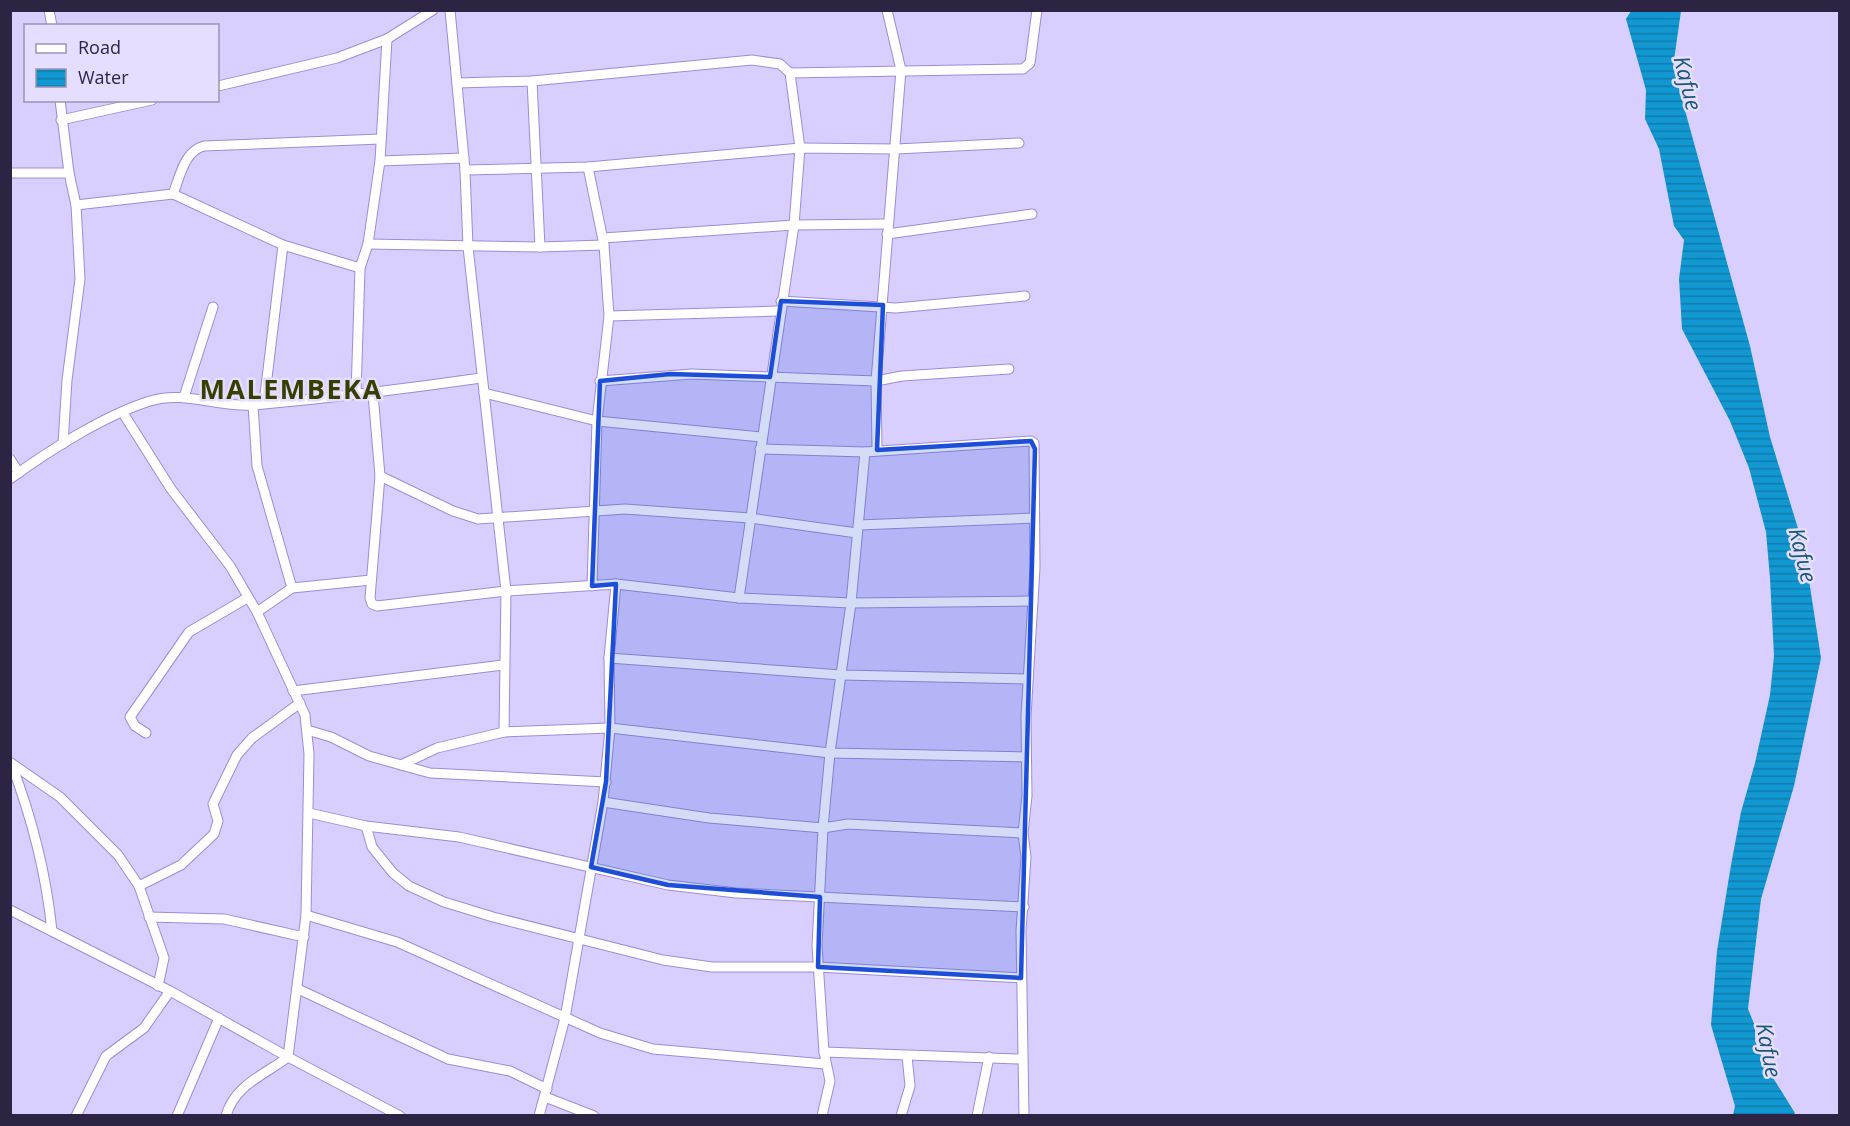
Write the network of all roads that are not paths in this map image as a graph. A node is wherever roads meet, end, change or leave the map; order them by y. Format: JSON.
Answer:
{"nodes":[{"id":1,"x":433,"y":10,"type":"edge"},
{"id":2,"x":450,"y":10,"type":"edge"},
{"id":3,"x":887,"y":10,"type":"edge"},
{"id":4,"x":1037,"y":10,"type":"edge"},
{"id":5,"x":387,"y":39,"type":"junction"},
{"id":6,"x":901,"y":70,"type":"junction"},
{"id":7,"x":790,"y":73,"type":"junction"},
{"id":8,"x":532,"y":81,"type":"junction"},
{"id":9,"x":457,"y":83,"type":"junction"},
{"id":10,"x":219,"y":86,"type":"edge"},
{"id":11,"x":60,"y":102,"type":"edge"},
{"id":12,"x":143,"y":102,"type":"edge"},
{"id":13,"x":62,"y":120,"type":"junction"},
{"id":14,"x":381,"y":139,"type":"junction"},
{"id":15,"x":1019,"y":143,"type":"dead end"},
{"id":16,"x":800,"y":148,"type":"junction"},
{"id":17,"x":896,"y":149,"type":"junction"},
{"id":18,"x":464,"y":158,"type":"junction"},
{"id":19,"x":380,"y":161,"type":"junction"},
{"id":20,"x":538,"y":167,"type":"junction"},
{"id":21,"x":588,"y":167,"type":"junction"},
{"id":22,"x":465,"y":170,"type":"junction"},
{"id":23,"x":10,"y":173,"type":"edge"},
{"id":24,"x":69,"y":173,"type":"junction"},
{"id":25,"x":173,"y":194,"type":"junction"},
{"id":26,"x":76,"y":205,"type":"junction"},
{"id":27,"x":1032,"y":214,"type":"dead end"},
{"id":28,"x":794,"y":225,"type":"junction"},
{"id":29,"x":887,"y":229,"type":"junction"},
{"id":30,"x":603,"y":241,"type":"junction"},
{"id":31,"x":369,"y":244,"type":"junction"},
{"id":32,"x":283,"y":245,"type":"junction"},
{"id":33,"x":468,"y":247,"type":"junction"},
{"id":34,"x":540,"y":247,"type":"junction"},
{"id":35,"x":360,"y":268,"type":"junction"},
{"id":36,"x":1025,"y":296,"type":"dead end"},
{"id":37,"x":883,"y":305,"type":"junction"},
{"id":38,"x":780,"y":306,"type":"junction"},
{"id":39,"x":213,"y":307,"type":"dead end"},
{"id":40,"x":609,"y":316,"type":"junction"},
{"id":41,"x":1009,"y":369,"type":"dead end"},
{"id":42,"x":770,"y":377,"type":"junction"},
{"id":43,"x":481,"y":378,"type":"junction"},
{"id":44,"x":600,"y":381,"type":"junction"},
{"id":45,"x":876,"y":381,"type":"junction"},
{"id":46,"x":484,"y":393,"type":"junction"},
{"id":47,"x":356,"y":394,"type":"junction"},
{"id":48,"x":374,"y":394,"type":"junction"},
{"id":49,"x":184,"y":397,"type":"junction"},
{"id":50,"x":264,"y":403,"type":"junction"},
{"id":51,"x":253,"y":405,"type":"junction"},
{"id":52,"x":123,"y":412,"type":"junction"},
{"id":53,"x":597,"y":421,"type":"junction"},
{"id":54,"x":761,"y":437,"type":"junction"},
{"id":55,"x":63,"y":444,"type":"junction"},
{"id":56,"x":760,"y":449,"type":"junction"},
{"id":57,"x":877,"y":450,"type":"junction"},
{"id":58,"x":865,"y":452,"type":"junction"},
{"id":59,"x":10,"y":459,"type":"edge"},
{"id":60,"x":19,"y":473,"type":"junction"},
{"id":61,"x":380,"y":476,"type":"junction"},
{"id":62,"x":10,"y":480,"type":"edge"},
{"id":63,"x":593,"y":510,"type":"junction"},
{"id":64,"x":498,"y":517,"type":"junction"},
{"id":65,"x":750,"y":518,"type":"junction"},
{"id":66,"x":1034,"y":518,"type":"junction"},
{"id":67,"x":857,"y":529,"type":"junction"},
{"id":68,"x":371,"y":580,"type":"junction"},
{"id":69,"x":616,"y":584,"type":"junction"},
{"id":70,"x":592,"y":586,"type":"junction"},
{"id":71,"x":292,"y":588,"type":"junction"},
{"id":72,"x":506,"y":591,"type":"junction"},
{"id":73,"x":247,"y":598,"type":"junction"},
{"id":74,"x":739,"y":598,"type":"junction"},
{"id":75,"x":1033,"y":601,"type":"junction"},
{"id":76,"x":851,"y":603,"type":"junction"},
{"id":77,"x":257,"y":612,"type":"junction"},
{"id":78,"x":609,"y":658,"type":"junction"},
{"id":79,"x":503,"y":665,"type":"junction"},
{"id":80,"x":841,"y":675,"type":"junction"},
{"id":81,"x":1028,"y":679,"type":"junction"},
{"id":82,"x":293,"y":691,"type":"junction"},
{"id":83,"x":300,"y":703,"type":"junction"},
{"id":84,"x":610,"y":728,"type":"junction"},
{"id":85,"x":307,"y":730,"type":"junction"},
{"id":86,"x":504,"y":732,"type":"junction"},
{"id":87,"x":146,"y":733,"type":"dead end"},
{"id":88,"x":830,"y":753,"type":"junction"},
{"id":89,"x":1026,"y":757,"type":"junction"},
{"id":90,"x":11,"y":762,"type":"edge"},
{"id":91,"x":401,"y":765,"type":"junction"},
{"id":92,"x":606,"y":782,"type":"junction"},
{"id":93,"x":603,"y":802,"type":"junction"},
{"id":94,"x":309,"y":813,"type":"junction"},
{"id":95,"x":366,"y":826,"type":"junction"},
{"id":96,"x":823,"y":828,"type":"junction"},
{"id":97,"x":1023,"y":833,"type":"junction"},
{"id":98,"x":591,"y":867,"type":"junction"},
{"id":99,"x":139,"y":886,"type":"junction"},
{"id":100,"x":820,"y":897,"type":"junction"},
{"id":101,"x":1024,"y":907,"type":"junction"},
{"id":102,"x":10,"y":910,"type":"edge"},
{"id":103,"x":306,"y":915,"type":"junction"},
{"id":104,"x":149,"y":917,"type":"junction"},
{"id":105,"x":52,"y":931,"type":"junction"},
{"id":106,"x":304,"y":937,"type":"junction"},
{"id":107,"x":580,"y":940,"type":"junction"},
{"id":108,"x":818,"y":967,"type":"junction"},
{"id":109,"x":1021,"y":978,"type":"junction"},
{"id":110,"x":158,"y":986,"type":"junction"},
{"id":111,"x":298,"y":989,"type":"junction"},
{"id":112,"x":170,"y":991,"type":"junction"},
{"id":113,"x":219,"y":1018,"type":"junction"},
{"id":114,"x":565,"y":1018,"type":"junction"},
{"id":115,"x":824,"y":1052,"type":"junction"},
{"id":116,"x":908,"y":1056,"type":"junction"},
{"id":117,"x":988,"y":1057,"type":"junction"},
{"id":118,"x":288,"y":1058,"type":"junction"},
{"id":119,"x":1021,"y":1059,"type":"junction"},
{"id":120,"x":825,"y":1064,"type":"junction"},
{"id":121,"x":546,"y":1093,"type":"junction"},
{"id":122,"x":76,"y":1116,"type":"edge"},
{"id":123,"x":177,"y":1116,"type":"edge"},
{"id":124,"x":226,"y":1116,"type":"edge"},
{"id":125,"x":400,"y":1116,"type":"edge"},
{"id":126,"x":539,"y":1116,"type":"edge"},
{"id":127,"x":594,"y":1116,"type":"edge"},
{"id":128,"x":822,"y":1116,"type":"edge"},
{"id":129,"x":901,"y":1116,"type":"edge"},
{"id":130,"x":977,"y":1116,"type":"edge"},
{"id":131,"x":1024,"y":1116,"type":"edge"}],
"edges":[{"from":1,"to":5,"type":"street"},
{"from":2,"to":9,"type":"street"},
{"from":3,"to":6,"type":"street"},
{"from":4,"to":6,"type":"street"},
{"from":5,"to":10,"type":"street"},
{"from":5,"to":14,"type":"street"},
{"from":6,"to":7,"type":"street"},
{"from":6,"to":17,"type":"street"},
{"from":7,"to":8,"type":"street"},
{"from":7,"to":16,"type":"street"},
{"from":8,"to":9,"type":"street"},
{"from":8,"to":20,"type":"street"},
{"from":9,"to":18,"type":"street"},
{"from":11,"to":13,"type":"street"},
{"from":12,"to":13,"type":"street"},
{"from":13,"to":24,"type":"street"},
{"from":14,"to":19,"type":"street"},
{"from":14,"to":25,"type":"street"},
{"from":15,"to":17,"type":"street"},
{"from":16,"to":17,"type":"street"},
{"from":16,"to":21,"type":"street"},
{"from":16,"to":28,"type":"street"},
{"from":17,"to":29,"type":"street"},
{"from":18,"to":19,"type":"street"},
{"from":18,"to":22,"type":"street"},
{"from":19,"to":31,"type":"street"},
{"from":20,"to":21,"type":"street"},
{"from":20,"to":22,"type":"street"},
{"from":20,"to":34,"type":"street"},
{"from":21,"to":30,"type":"street"},
{"from":22,"to":33,"type":"street"},
{"from":23,"to":24,"type":"street"},
{"from":24,"to":26,"type":"street"},
{"from":25,"to":26,"type":"street"},
{"from":25,"to":32,"type":"street"},
{"from":26,"to":55,"type":"street"},
{"from":27,"to":29,"type":"street"},
{"from":28,"to":29,"type":"street"},
{"from":28,"to":30,"type":"street"},
{"from":28,"to":38,"type":"street"},
{"from":29,"to":37,"type":"street"},
{"from":30,"to":34,"type":"street"},
{"from":30,"to":40,"type":"street"},
{"from":31,"to":33,"type":"street"},
{"from":31,"to":35,"type":"street"},
{"from":32,"to":35,"type":"street"},
{"from":32,"to":50,"type":"street"},
{"from":33,"to":34,"type":"street"},
{"from":33,"to":43,"type":"street"},
{"from":35,"to":47,"type":"street"},
{"from":36,"to":37,"type":"street"},
{"from":37,"to":38,"type":"street"},
{"from":37,"to":45,"type":"street"},
{"from":38,"to":40,"type":"street"},
{"from":38,"to":42,"type":"street"},
{"from":39,"to":49,"type":"street"},
{"from":40,"to":44,"type":"street"},
{"from":41,"to":45,"type":"street"},
{"from":42,"to":44,"type":"street"},
{"from":42,"to":45,"type":"street"},
{"from":42,"to":54,"type":"street"},
{"from":43,"to":46,"type":"street"},
{"from":43,"to":48,"type":"street"},
{"from":44,"to":53,"type":"street"},
{"from":45,"to":57,"type":"street"},
{"from":46,"to":53,"type":"street"},
{"from":46,"to":64,"type":"street"},
{"from":47,"to":48,"type":"street"},
{"from":47,"to":50,"type":"street"},
{"from":48,"to":61,"type":"street"},
{"from":49,"to":51,"type":"street"},
{"from":49,"to":52,"type":"street"},
{"from":50,"to":51,"type":"street"},
{"from":51,"to":71,"type":"street"},
{"from":52,"to":55,"type":"street"},
{"from":52,"to":73,"type":"street"},
{"from":53,"to":54,"type":"street"},
{"from":53,"to":63,"type":"street"},
{"from":54,"to":56,"type":"street"},
{"from":55,"to":60,"type":"street"},
{"from":56,"to":58,"type":"street"},
{"from":56,"to":65,"type":"street"},
{"from":57,"to":58,"type":"street"},
{"from":57,"to":66,"type":"street"},
{"from":58,"to":67,"type":"street"},
{"from":59,"to":60,"type":"street"},
{"from":60,"to":62,"type":"street"},
{"from":61,"to":64,"type":"street"},
{"from":61,"to":68,"type":"street"},
{"from":63,"to":64,"type":"street"},
{"from":63,"to":65,"type":"street"},
{"from":63,"to":70,"type":"street"},
{"from":64,"to":72,"type":"street"},
{"from":65,"to":67,"type":"street"},
{"from":65,"to":74,"type":"street"},
{"from":66,"to":67,"type":"street"},
{"from":66,"to":75,"type":"street"},
{"from":67,"to":76,"type":"street"},
{"from":68,"to":71,"type":"street"},
{"from":68,"to":72,"type":"street"},
{"from":69,"to":70,"type":"street"},
{"from":69,"to":74,"type":"street"},
{"from":69,"to":78,"type":"street"},
{"from":70,"to":72,"type":"street"},
{"from":71,"to":77,"type":"street"},
{"from":72,"to":79,"type":"street"},
{"from":73,"to":77,"type":"street"},
{"from":73,"to":87,"type":"street"},
{"from":74,"to":76,"type":"street"},
{"from":75,"to":76,"type":"street"},
{"from":75,"to":81,"type":"street"},
{"from":76,"to":80,"type":"street"},
{"from":77,"to":82,"type":"street"},
{"from":78,"to":80,"type":"street"},
{"from":78,"to":84,"type":"street"},
{"from":79,"to":82,"type":"street"},
{"from":79,"to":86,"type":"street"},
{"from":80,"to":81,"type":"street"},
{"from":80,"to":88,"type":"street"},
{"from":81,"to":89,"type":"street"},
{"from":82,"to":83,"type":"street"},
{"from":83,"to":85,"type":"street"},
{"from":83,"to":99,"type":"street"},
{"from":84,"to":86,"type":"street"},
{"from":84,"to":88,"type":"street"},
{"from":84,"to":92,"type":"street"},
{"from":85,"to":91,"type":"street"},
{"from":85,"to":94,"type":"street"},
{"from":86,"to":91,"type":"street"},
{"from":88,"to":89,"type":"street"},
{"from":88,"to":96,"type":"street"},
{"from":89,"to":97,"type":"street"},
{"from":90,"to":99,"type":"street"},
{"from":90,"to":105,"type":"street"},
{"from":91,"to":92,"type":"street"},
{"from":92,"to":93,"type":"street"},
{"from":93,"to":96,"type":"street"},
{"from":93,"to":98,"type":"street"},
{"from":94,"to":95,"type":"street"},
{"from":94,"to":103,"type":"street"},
{"from":95,"to":98,"type":"street"},
{"from":95,"to":107,"type":"street"},
{"from":96,"to":97,"type":"street"},
{"from":96,"to":100,"type":"street"},
{"from":97,"to":101,"type":"street"},
{"from":98,"to":100,"type":"street"},
{"from":98,"to":107,"type":"street"},
{"from":99,"to":104,"type":"street"},
{"from":100,"to":101,"type":"street"},
{"from":100,"to":108,"type":"street"},
{"from":101,"to":109,"type":"street"},
{"from":102,"to":105,"type":"street"},
{"from":103,"to":106,"type":"street"},
{"from":103,"to":114,"type":"street"},
{"from":104,"to":106,"type":"street"},
{"from":104,"to":110,"type":"street"},
{"from":105,"to":110,"type":"street"},
{"from":106,"to":111,"type":"street"},
{"from":107,"to":108,"type":"street"},
{"from":107,"to":114,"type":"street"},
{"from":108,"to":109,"type":"street"},
{"from":108,"to":115,"type":"street"},
{"from":109,"to":119,"type":"street"},
{"from":110,"to":112,"type":"street"},
{"from":111,"to":118,"type":"street"},
{"from":111,"to":121,"type":"street"},
{"from":112,"to":113,"type":"street"},
{"from":112,"to":122,"type":"street"},
{"from":113,"to":118,"type":"street"},
{"from":113,"to":123,"type":"street"},
{"from":114,"to":120,"type":"street"},
{"from":114,"to":121,"type":"street"},
{"from":115,"to":116,"type":"street"},
{"from":115,"to":120,"type":"street"},
{"from":116,"to":117,"type":"street"},
{"from":116,"to":129,"type":"street"},
{"from":117,"to":119,"type":"street"},
{"from":117,"to":130,"type":"street"},
{"from":118,"to":124,"type":"street"},
{"from":118,"to":125,"type":"street"},
{"from":119,"to":131,"type":"street"},
{"from":120,"to":128,"type":"street"},
{"from":121,"to":126,"type":"street"},
{"from":121,"to":127,"type":"street"}]}
